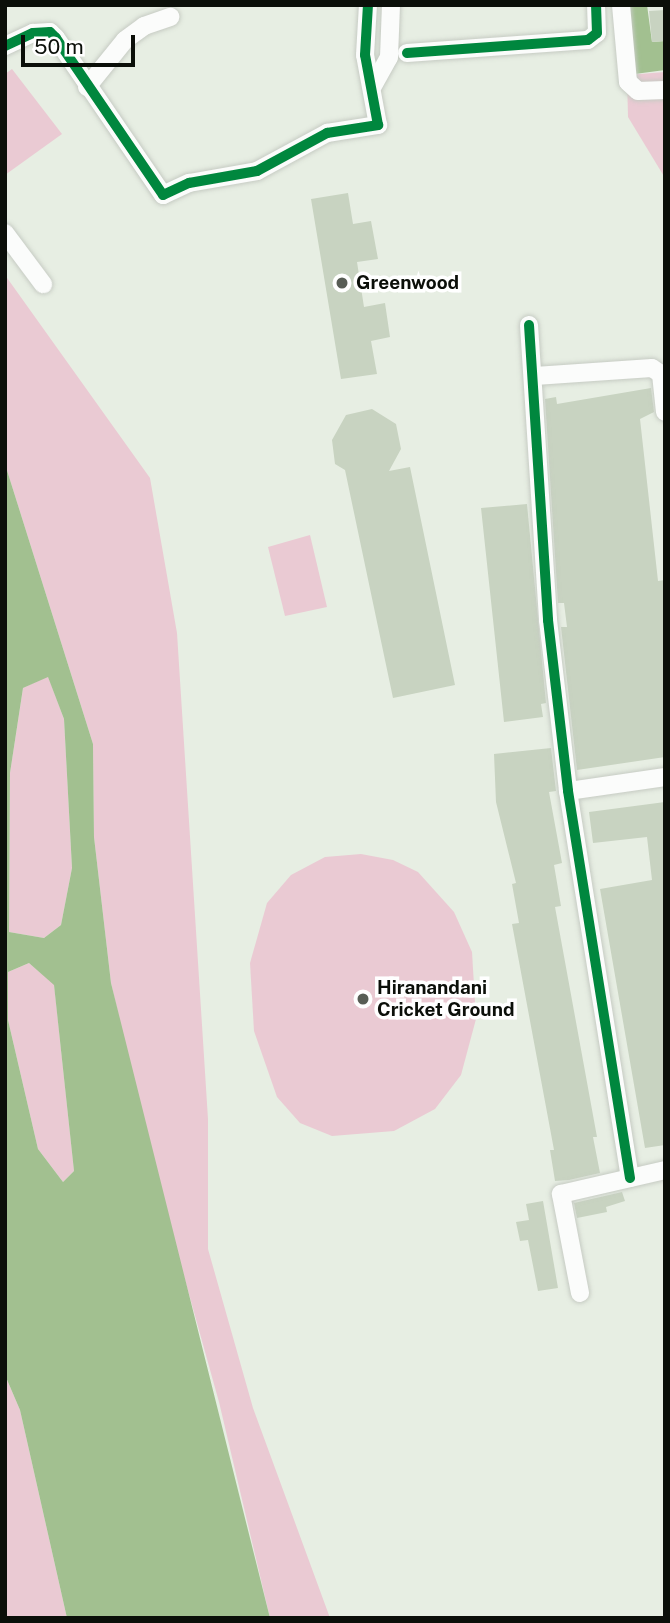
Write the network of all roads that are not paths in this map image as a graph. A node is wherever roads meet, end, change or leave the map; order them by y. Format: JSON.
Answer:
{"nodes":[{"id":1,"x":368,"y":5,"type":"edge"},
{"id":2,"x":391,"y":5,"type":"edge"},
{"id":3,"x":596,"y":5,"type":"edge"},
{"id":4,"x":621,"y":5,"type":"edge"},
{"id":5,"x":170,"y":17,"type":"dead end"},
{"id":6,"x":5,"y":46,"type":"edge"},
{"id":7,"x":407,"y":53,"type":"dead end"},
{"id":8,"x":373,"y":86,"type":"junction"},
{"id":9,"x":88,"y":87,"type":"junction"},
{"id":10,"x":665,"y":90,"type":"edge"},
{"id":11,"x":5,"y":233,"type":"edge"},
{"id":12,"x":43,"y":284,"type":"dead end"},
{"id":13,"x":529,"y":325,"type":"dead end"},
{"id":14,"x":663,"y":375,"type":"edge"},
{"id":15,"x":535,"y":376,"type":"junction"},
{"id":16,"x":665,"y":412,"type":"edge"},
{"id":17,"x":665,"y":777,"type":"edge"},
{"id":18,"x":568,"y":791,"type":"junction"},
{"id":19,"x":665,"y":1170,"type":"edge"},
{"id":20,"x":631,"y":1178,"type":"junction"},
{"id":21,"x":580,"y":1293,"type":"dead end"}],
"edges":[{"from":1,"to":8,"type":"street"},
{"from":2,"to":8,"type":"street"},
{"from":3,"to":7,"type":"street"},
{"from":4,"to":10,"type":"street"},
{"from":5,"to":9,"type":"street"},
{"from":6,"to":9,"type":"street"},
{"from":8,"to":9,"type":"street"},
{"from":11,"to":12,"type":"street"},
{"from":13,"to":15,"type":"street"},
{"from":14,"to":15,"type":"street"},
{"from":14,"to":16,"type":"street"},
{"from":15,"to":18,"type":"street"},
{"from":17,"to":18,"type":"street"},
{"from":18,"to":20,"type":"street"},
{"from":19,"to":20,"type":"street"},
{"from":20,"to":21,"type":"street"}]}
